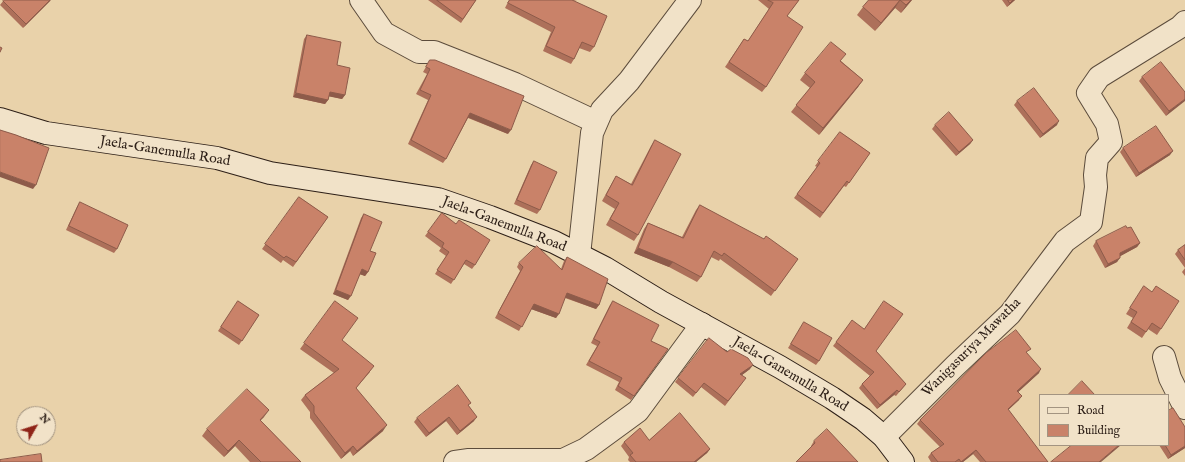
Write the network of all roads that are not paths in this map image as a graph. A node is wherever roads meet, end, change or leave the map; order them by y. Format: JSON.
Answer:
{"nodes":[{"id":1,"x":361,"y":0,"type":"edge"},
{"id":2,"x":690,"y":0,"type":"edge"},
{"id":3,"x":1185,"y":22,"type":"edge"},
{"id":4,"x":0,"y":119,"type":"edge"},
{"id":5,"x":596,"y":122,"type":"junction"},
{"id":6,"x":579,"y":255,"type":"junction"},
{"id":7,"x":702,"y":324,"type":"junction"},
{"id":8,"x":1164,"y":358,"type":"dead end"},
{"id":9,"x":1185,"y":408,"type":"edge"},
{"id":10,"x":884,"y":437,"type":"junction"},
{"id":11,"x":465,"y":461,"type":"edge"},
{"id":12,"x":903,"y":462,"type":"edge"}],
"edges":[{"from":1,"to":5,"type":"street"},
{"from":2,"to":5,"type":"street"},
{"from":3,"to":10,"type":"street","name":"Wanigasuriya Mawatha"},
{"from":4,"to":6,"type":"street","name":"Jaela-Ganemulla Road"},
{"from":5,"to":6,"type":"street"},
{"from":6,"to":7,"type":"street","name":"Jaela-Ganemulla Road"},
{"from":7,"to":10,"type":"street","name":"Jaela-Ganemulla Road"},
{"from":7,"to":11,"type":"street"},
{"from":8,"to":9,"type":"street"},
{"from":10,"to":12,"type":"street","name":"Jaela-Ganemulla Road"}]}
